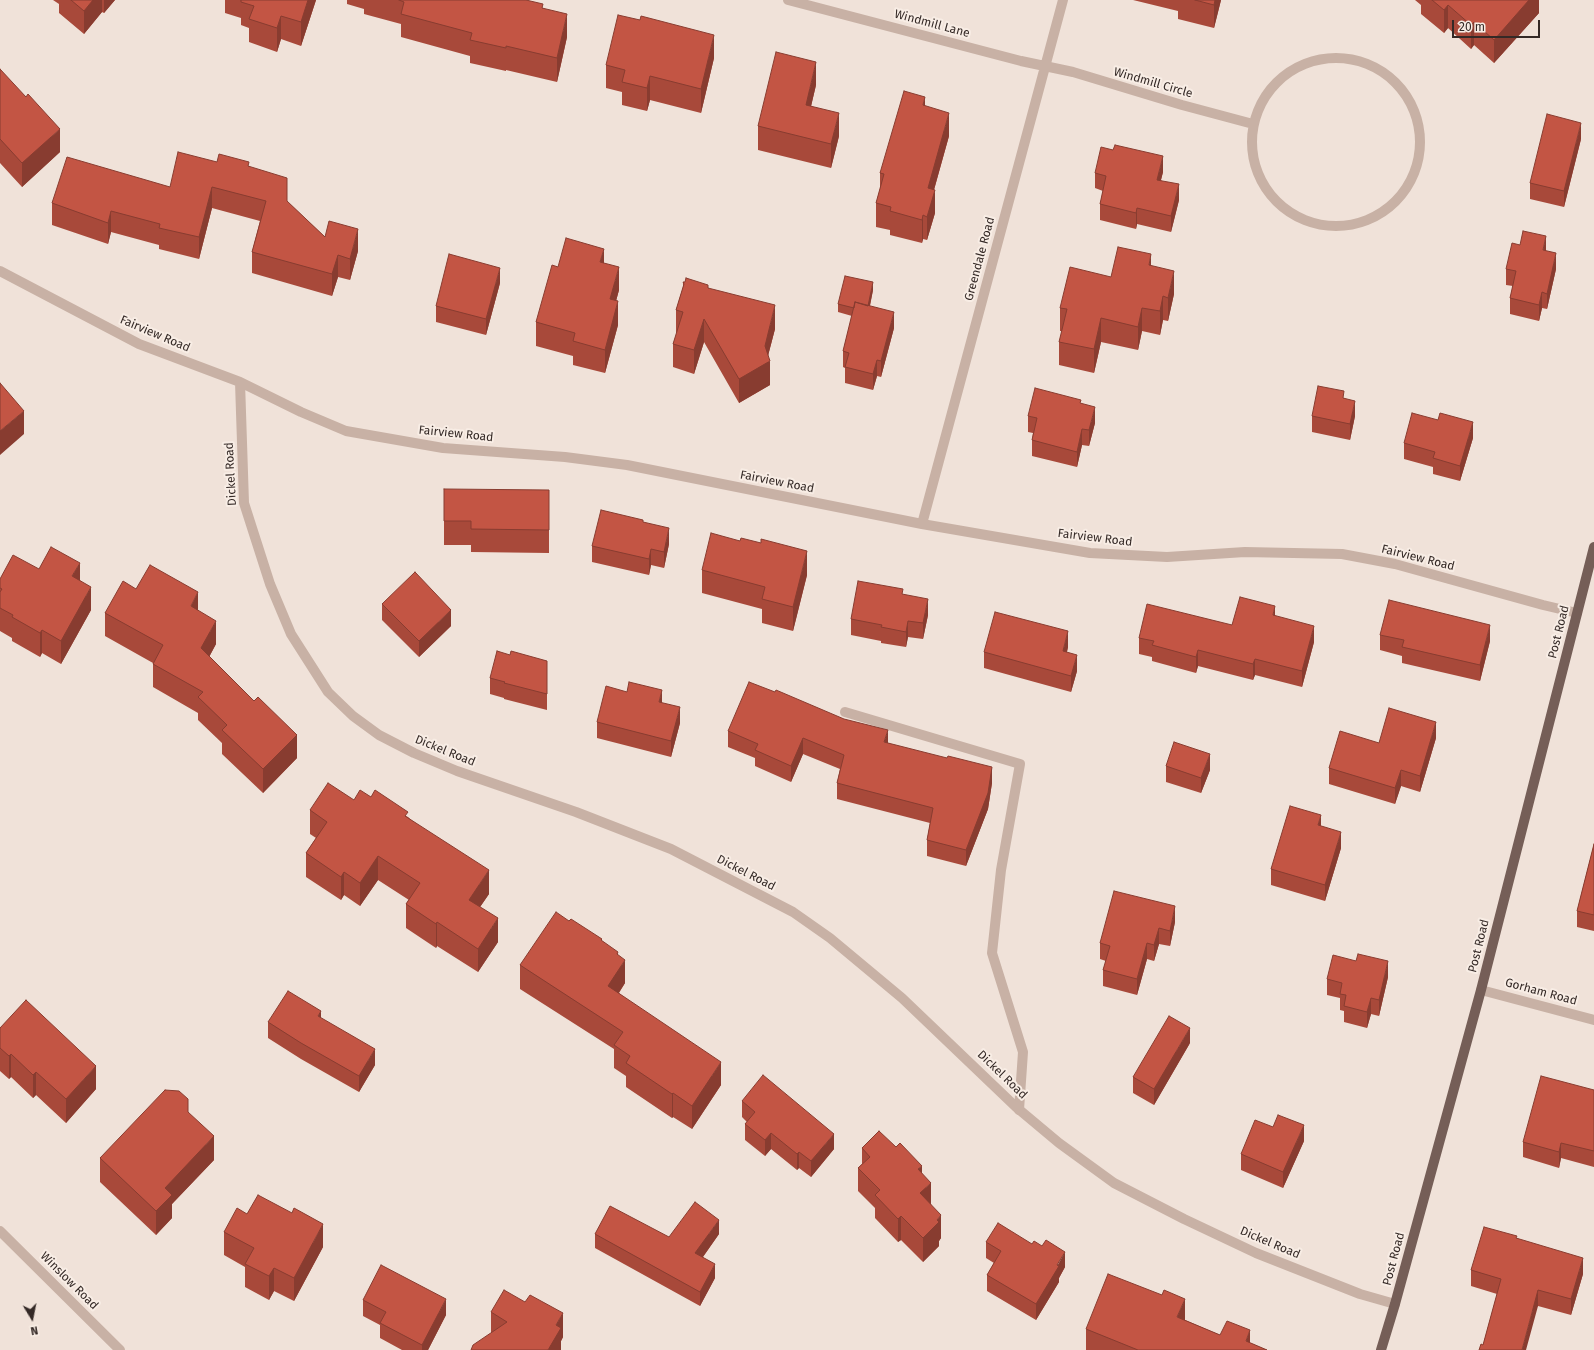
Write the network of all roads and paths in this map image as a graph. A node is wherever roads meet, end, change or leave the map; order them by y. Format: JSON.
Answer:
{"nodes":[{"id":1,"x":788,"y":0,"type":"edge"},
{"id":2,"x":1063,"y":0,"type":"edge"},
{"id":3,"x":1046,"y":67,"type":"junction"},
{"id":4,"x":1253,"y":124,"type":"junction"},
{"id":5,"x":0,"y":271,"type":"edge"},
{"id":6,"x":240,"y":382,"type":"junction"},
{"id":7,"x":922,"y":524,"type":"junction"},
{"id":8,"x":1594,"y":547,"type":"edge"},
{"id":9,"x":1577,"y":613,"type":"junction"},
{"id":10,"x":844,"y":712,"type":"dead end"},
{"id":11,"x":1481,"y":990,"type":"junction"},
{"id":12,"x":1594,"y":1020,"type":"edge"},
{"id":13,"x":1019,"y":1110,"type":"junction"},
{"id":14,"x":0,"y":1231,"type":"edge"},
{"id":15,"x":1395,"y":1304,"type":"junction"},
{"id":16,"x":120,"y":1350,"type":"edge"},
{"id":17,"x":1381,"y":1350,"type":"edge"}],
"edges":[{"from":1,"to":3,"type":"street","name":"Windmill Lane"},
{"from":2,"to":3,"type":"street","name":"Greendale Road"},
{"from":3,"to":4,"type":"street","name":"Windmill Circle"},
{"from":3,"to":7,"type":"street","name":"Greendale Road"},
{"from":4,"to":4,"type":"street"},
{"from":5,"to":6,"type":"street","name":"Fairview Road"},
{"from":6,"to":7,"type":"street","name":"Fairview Road"},
{"from":6,"to":13,"type":"street","name":"Dickel Road"},
{"from":7,"to":9,"type":"street","name":"Fairview Road"},
{"from":8,"to":9,"type":"main road","name":"Post Road"},
{"from":9,"to":11,"type":"main road","name":"Post Road"},
{"from":10,"to":13,"type":"street"},
{"from":11,"to":12,"type":"street","name":"Gorham Road"},
{"from":11,"to":15,"type":"main road","name":"Post Road"},
{"from":13,"to":15,"type":"street","name":"Dickel Road"},
{"from":14,"to":16,"type":"street","name":"Winslow Road"},
{"from":15,"to":17,"type":"main road","name":"Post Road"}]}
